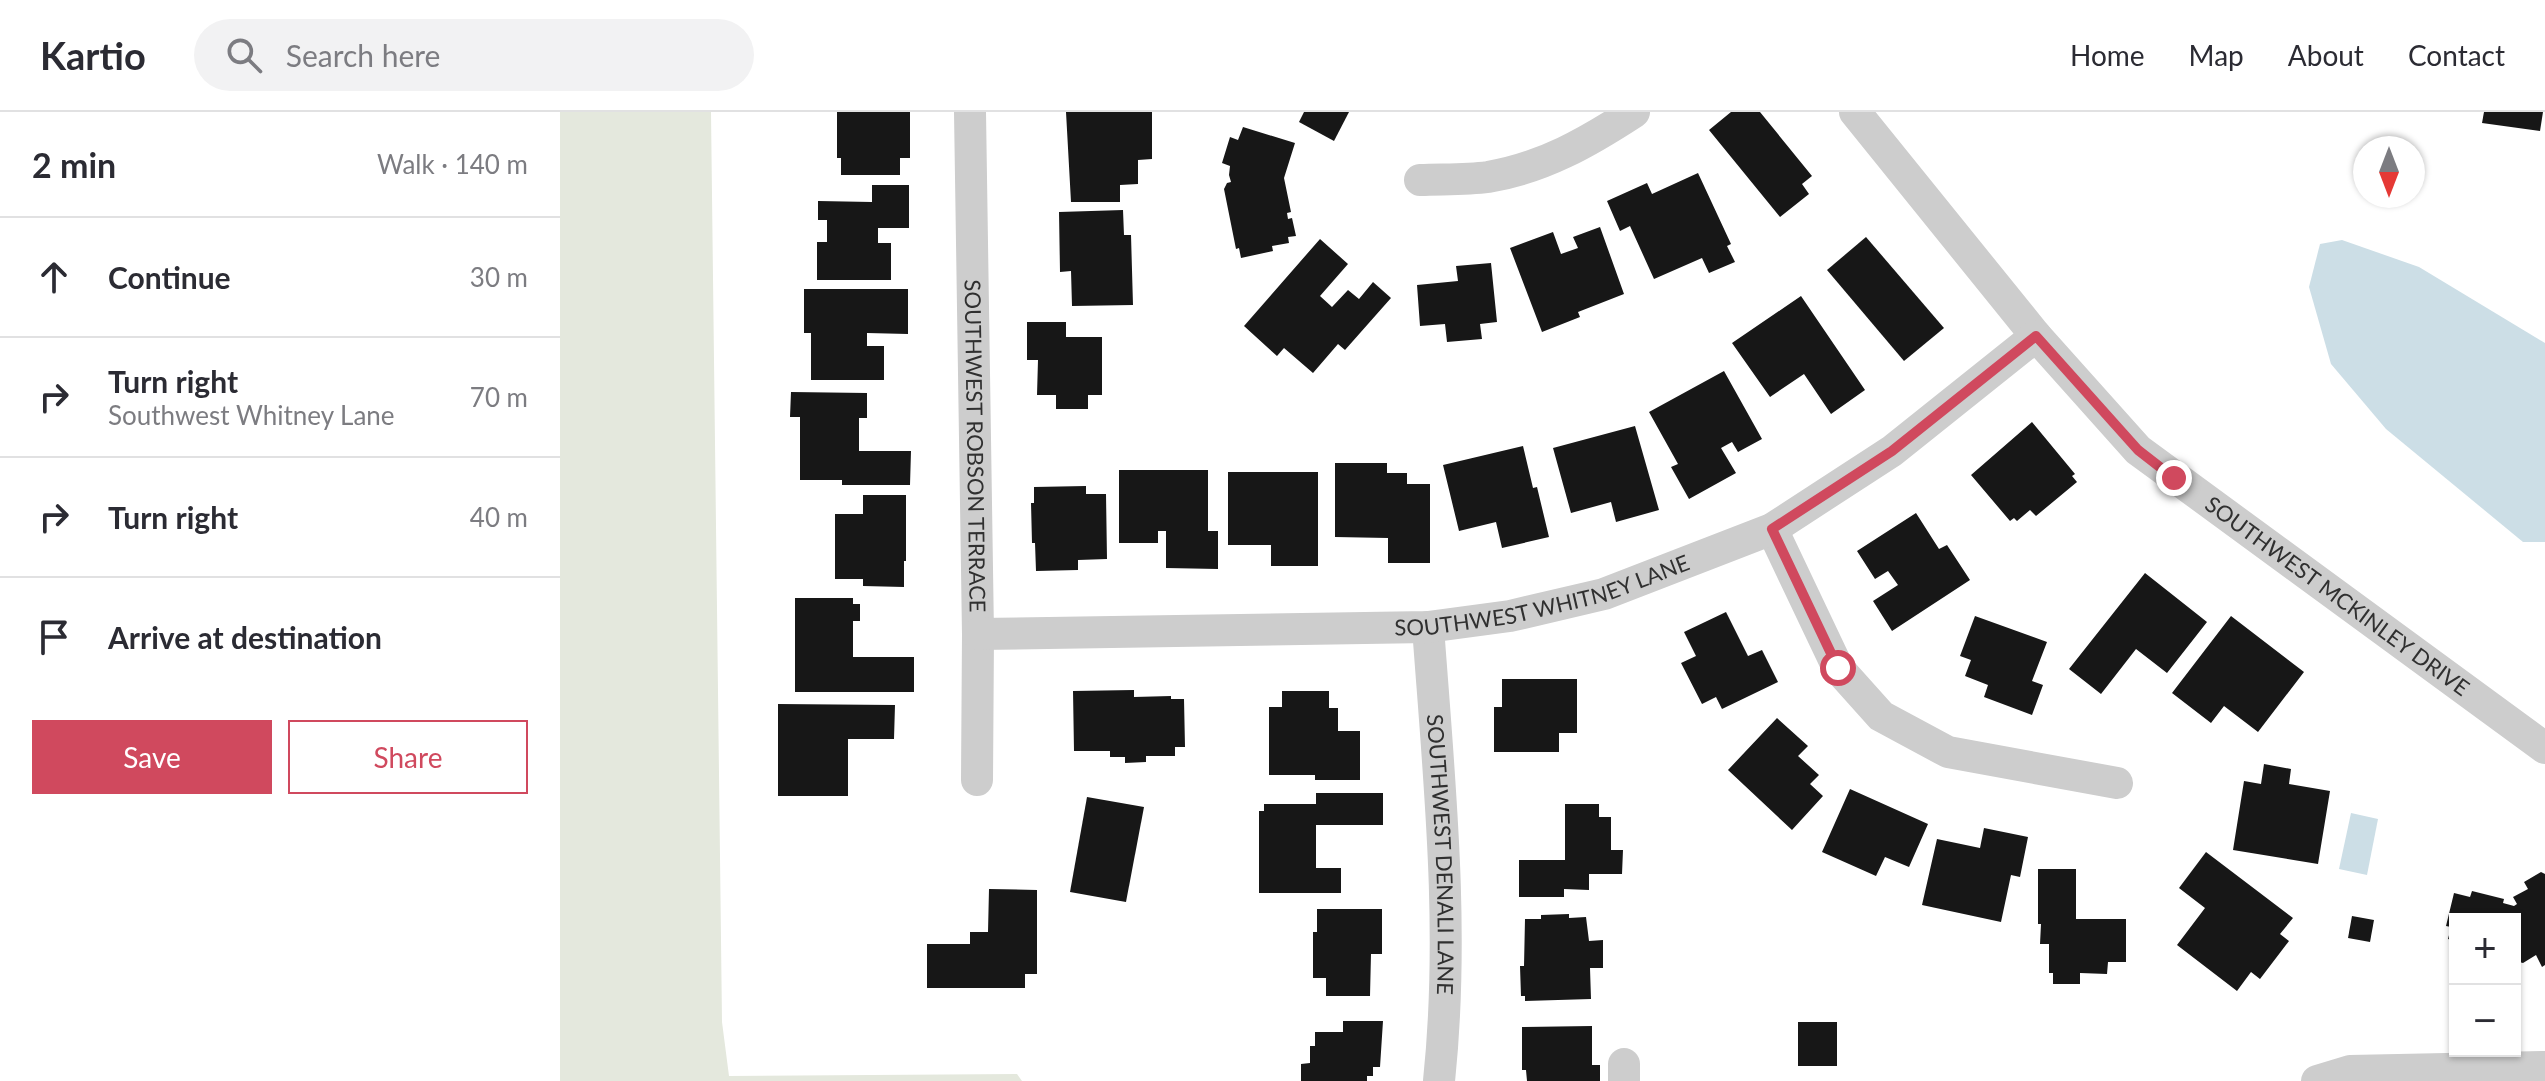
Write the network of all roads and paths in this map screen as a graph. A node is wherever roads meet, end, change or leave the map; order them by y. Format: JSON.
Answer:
{"nodes":[{"id":1,"x":970,"y":112,"type":"edge"},
{"id":2,"x":1634,"y":112,"type":"edge"},
{"id":3,"x":1855,"y":112,"type":"edge"},
{"id":4,"x":1420,"y":180,"type":"dead end"},
{"id":5,"x":2036,"y":336,"type":"junction"},
{"id":6,"x":1772,"y":529,"type":"junction"},
{"id":7,"x":1428,"y":627,"type":"junction"},
{"id":8,"x":978,"y":634,"type":"junction"},
{"id":9,"x":2545,"y":748,"type":"edge"},
{"id":10,"x":977,"y":780,"type":"dead end"},
{"id":11,"x":2117,"y":783,"type":"dead end"},
{"id":12,"x":2545,"y":1067,"type":"edge"},
{"id":13,"x":1439,"y":1081,"type":"edge"},
{"id":14,"x":2317,"y":1081,"type":"edge"}],
"edges":[{"from":1,"to":8,"type":"street","name":"SOUTHWEST ROBSON TERRACE"},
{"from":2,"to":4,"type":"street"},
{"from":3,"to":5,"type":"street","name":"SOUTHWEST MCKINLEY DRIVE"},
{"from":5,"to":6,"type":"street","name":"SOUTHWEST WHITNEY LANE"},
{"from":5,"to":9,"type":"street","name":"SOUTHWEST MCKINLEY DRIVE"},
{"from":6,"to":7,"type":"street","name":"SOUTHWEST WHITNEY LANE"},
{"from":6,"to":11,"type":"street"},
{"from":7,"to":8,"type":"street","name":"SOUTHWEST WHITNEY LANE"},
{"from":7,"to":13,"type":"street","name":"SOUTHWEST DENALI LANE"},
{"from":8,"to":10,"type":"street","name":"SOUTHWEST ROBSON TERRACE"},
{"from":12,"to":14,"type":"street"}]}
